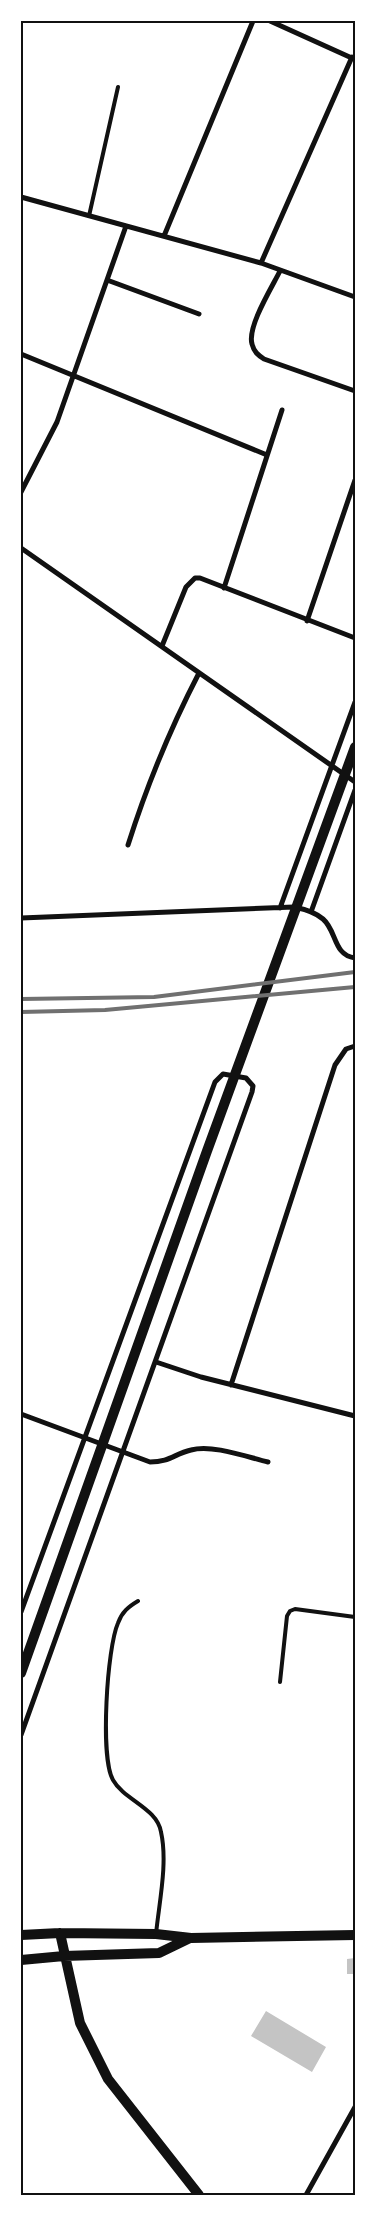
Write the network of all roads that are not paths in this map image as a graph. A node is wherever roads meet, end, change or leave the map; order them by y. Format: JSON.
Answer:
{"nodes":[{"id":1,"x":252,"y":21,"type":"edge"},
{"id":2,"x":270,"y":21,"type":"edge"},
{"id":3,"x":353,"y":58,"type":"edge"},
{"id":4,"x":118,"y":87,"type":"dead end"},
{"id":5,"x":21,"y":197,"type":"edge"},
{"id":6,"x":89,"y":216,"type":"junction"},
{"id":7,"x":126,"y":226,"type":"junction"},
{"id":8,"x":164,"y":236,"type":"junction"},
{"id":9,"x":260,"y":263,"type":"junction"},
{"id":10,"x":280,"y":271,"type":"junction"},
{"id":11,"x":107,"y":280,"type":"junction"},
{"id":12,"x":355,"y":297,"type":"edge"},
{"id":13,"x":199,"y":314,"type":"dead end"},
{"id":14,"x":21,"y":354,"type":"edge"},
{"id":15,"x":75,"y":375,"type":"junction"},
{"id":16,"x":355,"y":391,"type":"edge"},
{"id":17,"x":282,"y":410,"type":"dead end"},
{"id":18,"x":267,"y":455,"type":"junction"},
{"id":19,"x":355,"y":480,"type":"edge"},
{"id":20,"x":21,"y":492,"type":"edge"},
{"id":21,"x":21,"y":548,"type":"edge"},
{"id":22,"x":224,"y":588,"type":"junction"},
{"id":23,"x":307,"y":621,"type":"junction"},
{"id":24,"x":355,"y":638,"type":"edge"},
{"id":25,"x":162,"y":646,"type":"junction"},
{"id":26,"x":199,"y":673,"type":"junction"},
{"id":27,"x":355,"y":702,"type":"edge"},
{"id":28,"x":355,"y":747,"type":"edge"},
{"id":29,"x":332,"y":766,"type":"junction"},
{"id":30,"x":355,"y":782,"type":"edge"},
{"id":31,"x":355,"y":790,"type":"edge"},
{"id":32,"x":128,"y":845,"type":"dead end"},
{"id":33,"x":280,"y":908,"type":"junction"},
{"id":34,"x":312,"y":912,"type":"junction"},
{"id":35,"x":21,"y":918,"type":"edge"},
{"id":36,"x":355,"y":958,"type":"edge"},
{"id":37,"x":355,"y":1046,"type":"edge"},
{"id":38,"x":156,"y":1362,"type":"junction"},
{"id":39,"x":231,"y":1385,"type":"junction"},
{"id":40,"x":21,"y":1414,"type":"edge"},
{"id":41,"x":355,"y":1416,"type":"edge"},
{"id":42,"x":85,"y":1438,"type":"junction"},
{"id":43,"x":123,"y":1452,"type":"junction"},
{"id":44,"x":268,"y":1462,"type":"dead end"},
{"id":45,"x":138,"y":1601,"type":"dead end"},
{"id":46,"x":21,"y":1612,"type":"edge"},
{"id":47,"x":355,"y":1617,"type":"edge"},
{"id":48,"x":21,"y":1673,"type":"edge"},
{"id":49,"x":280,"y":1682,"type":"dead end"},
{"id":50,"x":21,"y":1735,"type":"edge"},
{"id":51,"x":60,"y":1932,"type":"junction"},
{"id":52,"x":156,"y":1934,"type":"junction"},
{"id":53,"x":355,"y":1934,"type":"edge"},
{"id":54,"x":21,"y":1936,"type":"edge"},
{"id":55,"x":191,"y":1938,"type":"junction"},
{"id":56,"x":64,"y":1956,"type":"junction"},
{"id":57,"x":21,"y":1960,"type":"edge"},
{"id":58,"x":355,"y":2107,"type":"edge"},
{"id":59,"x":199,"y":2195,"type":"edge"},
{"id":60,"x":306,"y":2195,"type":"edge"}],
"edges":[{"from":1,"to":8,"type":"street"},
{"from":2,"to":3,"type":"street"},
{"from":3,"to":9,"type":"street"},
{"from":4,"to":6,"type":"lane"},
{"from":5,"to":6,"type":"street"},
{"from":6,"to":7,"type":"street"},
{"from":7,"to":8,"type":"street"},
{"from":7,"to":11,"type":"street"},
{"from":8,"to":9,"type":"street"},
{"from":9,"to":10,"type":"street"},
{"from":10,"to":12,"type":"street"},
{"from":10,"to":16,"type":"street"},
{"from":11,"to":13,"type":"street"},
{"from":11,"to":15,"type":"street"},
{"from":14,"to":15,"type":"street"},
{"from":15,"to":18,"type":"street"},
{"from":15,"to":20,"type":"street"},
{"from":17,"to":18,"type":"street"},
{"from":18,"to":22,"type":"street"},
{"from":19,"to":23,"type":"street"},
{"from":21,"to":25,"type":"street"},
{"from":22,"to":23,"type":"street"},
{"from":22,"to":25,"type":"street"},
{"from":23,"to":24,"type":"street"},
{"from":25,"to":26,"type":"street"},
{"from":26,"to":29,"type":"street"},
{"from":26,"to":32,"type":"street"},
{"from":27,"to":29,"type":"street"},
{"from":28,"to":48,"type":"main road"},
{"from":29,"to":30,"type":"street"},
{"from":29,"to":33,"type":"street"},
{"from":31,"to":34,"type":"street"},
{"from":33,"to":34,"type":"street"},
{"from":33,"to":35,"type":"street"},
{"from":34,"to":36,"type":"street"},
{"from":37,"to":39,"type":"street"},
{"from":38,"to":39,"type":"street"},
{"from":38,"to":42,"type":"street"},
{"from":38,"to":43,"type":"street"},
{"from":39,"to":41,"type":"street"},
{"from":40,"to":42,"type":"street"},
{"from":42,"to":43,"type":"street"},
{"from":42,"to":46,"type":"street"},
{"from":43,"to":44,"type":"street"},
{"from":43,"to":50,"type":"street"},
{"from":45,"to":52,"type":"lane"},
{"from":47,"to":49,"type":"lane"},
{"from":51,"to":52,"type":"main road"},
{"from":51,"to":54,"type":"main road"},
{"from":51,"to":56,"type":"main road"},
{"from":52,"to":55,"type":"main road"},
{"from":53,"to":55,"type":"main road"},
{"from":55,"to":56,"type":"main road"},
{"from":56,"to":57,"type":"main road"},
{"from":56,"to":59,"type":"main road"},
{"from":58,"to":60,"type":"street"}]}
